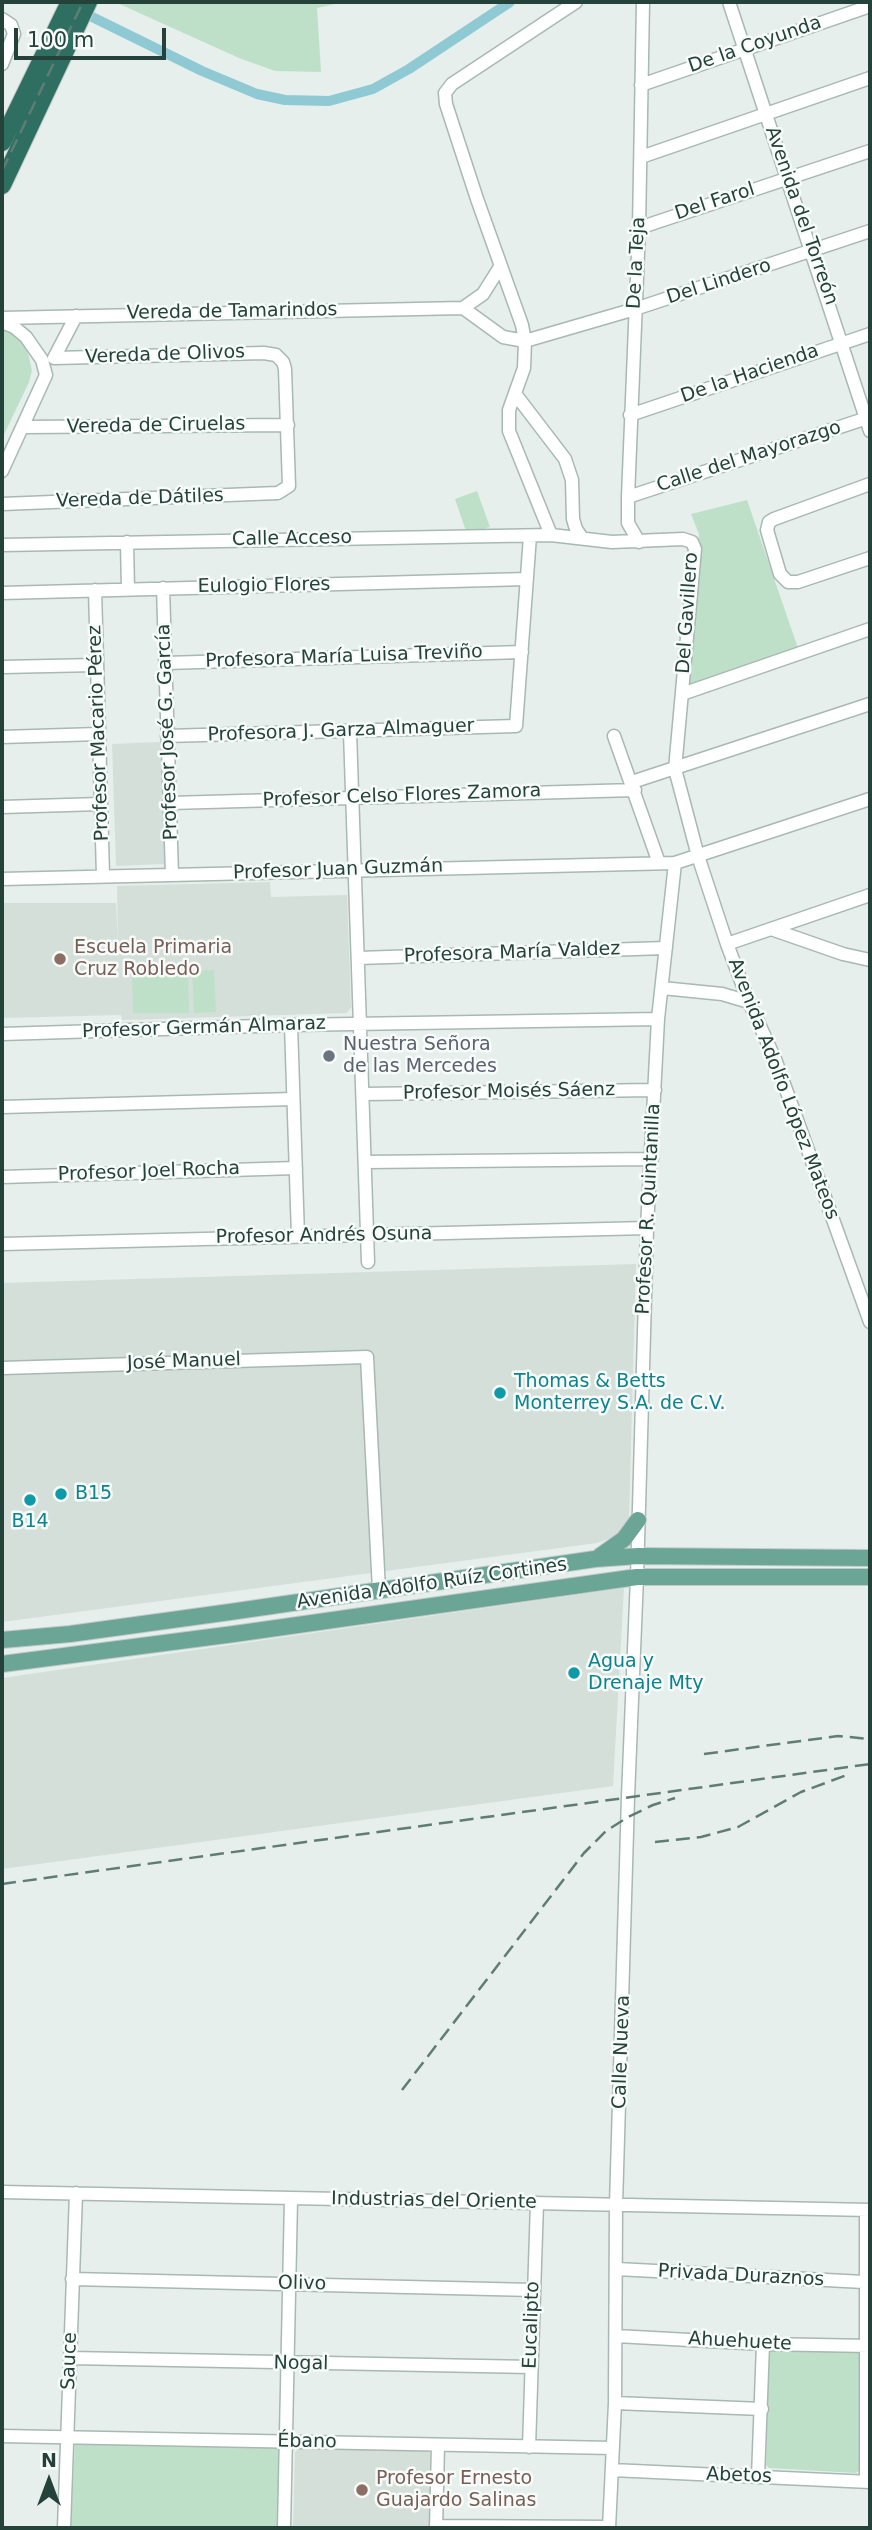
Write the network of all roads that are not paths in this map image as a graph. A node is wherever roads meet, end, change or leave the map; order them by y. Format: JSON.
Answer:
{"nodes":[{"id":1,"x":70,"y":2,"type":"edge"},
{"id":2,"x":88,"y":2,"type":"edge"},
{"id":3,"x":576,"y":2,"type":"edge"},
{"id":4,"x":643,"y":2,"type":"edge"},
{"id":5,"x":729,"y":2,"type":"edge"},
{"id":6,"x":870,"y":6,"type":"edge"},
{"id":7,"x":6,"y":22,"type":"edge"},
{"id":8,"x":56,"y":49,"type":"junction"},
{"id":9,"x":744,"y":49,"type":"junction"},
{"id":10,"x":2,"y":64,"type":"edge"},
{"id":11,"x":870,"y":78,"type":"edge"},
{"id":12,"x":640,"y":85,"type":"junction"},
{"id":13,"x":767,"y":115,"type":"junction"},
{"id":14,"x":2,"y":142,"type":"edge"},
{"id":15,"x":870,"y":151,"type":"edge"},
{"id":16,"x":641,"y":157,"type":"junction"},
{"id":17,"x":788,"y":178,"type":"junction"},
{"id":18,"x":2,"y":185,"type":"edge"},
{"id":19,"x":639,"y":228,"type":"junction"},
{"id":20,"x":870,"y":231,"type":"edge"},
{"id":21,"x":813,"y":251,"type":"junction"},
{"id":22,"x":500,"y":267,"type":"junction"},
{"id":23,"x":463,"y":308,"type":"junction"},
{"id":24,"x":635,"y":309,"type":"junction"},
{"id":25,"x":76,"y":316,"type":"junction"},
{"id":26,"x":2,"y":320,"type":"edge"},
{"id":27,"x":870,"y":334,"type":"edge"},
{"id":28,"x":525,"y":341,"type":"junction"},
{"id":29,"x":843,"y":343,"type":"junction"},
{"id":30,"x":516,"y":395,"type":"junction"},
{"id":31,"x":630,"y":415,"type":"junction"},
{"id":32,"x":869,"y":422,"type":"edge"},
{"id":33,"x":288,"y":425,"type":"junction"},
{"id":34,"x":23,"y":427,"type":"junction"},
{"id":35,"x":2,"y":471,"type":"edge"},
{"id":36,"x":870,"y":484,"type":"edge"},
{"id":37,"x":628,"y":497,"type":"junction"},
{"id":38,"x":2,"y":504,"type":"edge"},
{"id":39,"x":628,"y":523,"type":"junction"},
{"id":40,"x":551,"y":535,"type":"junction"},
{"id":41,"x":530,"y":536,"type":"junction"},
{"id":42,"x":582,"y":538,"type":"junction"},
{"id":43,"x":127,"y":542,"type":"junction"},
{"id":44,"x":612,"y":542,"type":"junction"},
{"id":45,"x":639,"y":542,"type":"junction"},
{"id":46,"x":2,"y":545,"type":"edge"},
{"id":47,"x":870,"y":558,"type":"edge"},
{"id":48,"x":527,"y":579,"type":"junction"},
{"id":49,"x":163,"y":588,"type":"junction"},
{"id":50,"x":128,"y":589,"type":"junction"},
{"id":51,"x":94,"y":590,"type":"junction"},
{"id":52,"x":2,"y":593,"type":"edge"},
{"id":53,"x":870,"y":629,"type":"edge"},
{"id":54,"x":522,"y":652,"type":"junction"},
{"id":55,"x":166,"y":663,"type":"junction"},
{"id":56,"x":96,"y":664,"type":"junction"},
{"id":57,"x":2,"y":667,"type":"edge"},
{"id":58,"x":682,"y":694,"type":"junction"},
{"id":59,"x":870,"y":704,"type":"edge"},
{"id":60,"x":350,"y":732,"type":"junction"},
{"id":61,"x":98,"y":734,"type":"junction"},
{"id":62,"x":167,"y":736,"type":"junction"},
{"id":63,"x":614,"y":736,"type":"dead end"},
{"id":64,"x":2,"y":737,"type":"edge"},
{"id":65,"x":675,"y":769,"type":"junction"},
{"id":66,"x":633,"y":786,"type":"junction"},
{"id":67,"x":352,"y":797,"type":"junction"},
{"id":68,"x":870,"y":799,"type":"edge"},
{"id":69,"x":170,"y":803,"type":"junction"},
{"id":70,"x":100,"y":804,"type":"junction"},
{"id":71,"x":2,"y":807,"type":"edge"},
{"id":72,"x":698,"y":856,"type":"junction"},
{"id":73,"x":659,"y":863,"type":"junction"},
{"id":74,"x":675,"y":863,"type":"junction"},
{"id":75,"x":355,"y":869,"type":"junction"},
{"id":76,"x":172,"y":875,"type":"junction"},
{"id":77,"x":103,"y":876,"type":"junction"},
{"id":78,"x":2,"y":879,"type":"edge"},
{"id":79,"x":870,"y":895,"type":"edge"},
{"id":80,"x":771,"y":929,"type":"junction"},
{"id":81,"x":727,"y":943,"type":"junction"},
{"id":82,"x":666,"y":948,"type":"junction"},
{"id":83,"x":358,"y":958,"type":"junction"},
{"id":84,"x":870,"y":960,"type":"edge"},
{"id":85,"x":662,"y":988,"type":"junction"},
{"id":86,"x":749,"y":1002,"type":"junction"},
{"id":87,"x":658,"y":1019,"type":"junction"},
{"id":88,"x":360,"y":1024,"type":"junction"},
{"id":89,"x":291,"y":1025,"type":"junction"},
{"id":90,"x":2,"y":1034,"type":"edge"},
{"id":91,"x":655,"y":1090,"type":"junction"},
{"id":92,"x":363,"y":1094,"type":"junction"},
{"id":93,"x":293,"y":1099,"type":"junction"},
{"id":94,"x":2,"y":1107,"type":"edge"},
{"id":95,"x":652,"y":1159,"type":"junction"},
{"id":96,"x":366,"y":1162,"type":"junction"},
{"id":97,"x":296,"y":1168,"type":"junction"},
{"id":98,"x":2,"y":1177,"type":"edge"},
{"id":99,"x":647,"y":1228,"type":"junction"},
{"id":100,"x":366,"y":1234,"type":"junction"},
{"id":101,"x":298,"y":1236,"type":"junction"},
{"id":102,"x":2,"y":1244,"type":"edge"},
{"id":103,"x":368,"y":1262,"type":"dead end"},
{"id":104,"x":870,"y":1322,"type":"edge"},
{"id":105,"x":2,"y":1368,"type":"edge"},
{"id":106,"x":638,"y":1520,"type":"junction"},
{"id":107,"x":638,"y":1556,"type":"junction"},
{"id":108,"x":870,"y":1558,"type":"edge"},
{"id":109,"x":595,"y":1559,"type":"junction"},
{"id":110,"x":638,"y":1577,"type":"junction"},
{"id":111,"x":867,"y":1578,"type":"edge"},
{"id":112,"x":379,"y":1590,"type":"junction"},
{"id":113,"x":2,"y":1640,"type":"edge"},
{"id":114,"x":2,"y":1664,"type":"edge"},
{"id":115,"x":2,"y":2192,"type":"edge"},
{"id":116,"x":76,"y":2193,"type":"junction"},
{"id":117,"x":291,"y":2199,"type":"junction"},
{"id":118,"x":537,"y":2203,"type":"junction"},
{"id":119,"x":617,"y":2205,"type":"junction"},
{"id":120,"x":868,"y":2210,"type":"edge"},
{"id":121,"x":617,"y":2269,"type":"junction"},
{"id":122,"x":72,"y":2279,"type":"junction"},
{"id":123,"x":864,"y":2282,"type":"junction"},
{"id":124,"x":289,"y":2284,"type":"junction"},
{"id":125,"x":533,"y":2290,"type":"junction"},
{"id":126,"x":616,"y":2336,"type":"junction"},
{"id":127,"x":763,"y":2344,"type":"junction"},
{"id":128,"x":868,"y":2346,"type":"edge"},
{"id":129,"x":71,"y":2358,"type":"junction"},
{"id":130,"x":288,"y":2364,"type":"junction"},
{"id":131,"x":531,"y":2367,"type":"junction"},
{"id":132,"x":615,"y":2403,"type":"junction"},
{"id":133,"x":762,"y":2409,"type":"junction"},
{"id":134,"x":2,"y":2436,"type":"edge"},
{"id":135,"x":66,"y":2436,"type":"junction"},
{"id":136,"x":286,"y":2442,"type":"junction"},
{"id":137,"x":438,"y":2445,"type":"junction"},
{"id":138,"x":529,"y":2447,"type":"junction"},
{"id":139,"x":613,"y":2448,"type":"junction"},
{"id":140,"x":612,"y":2470,"type":"junction"},
{"id":141,"x":758,"y":2477,"type":"junction"},
{"id":142,"x":868,"y":2481,"type":"edge"},
{"id":143,"x":436,"y":2527,"type":"edge"},
{"id":144,"x":64,"y":2528,"type":"edge"},
{"id":145,"x":284,"y":2528,"type":"edge"},
{"id":146,"x":609,"y":2528,"type":"edge"}],
"edges":[{"from":1,"to":8,"type":"highway"},
{"from":2,"to":8,"type":"highway"},
{"from":3,"to":22,"type":"street"},
{"from":4,"to":12,"type":"street","name":"De la Teja"},
{"from":5,"to":9,"type":"street","name":"Avenida del Torreón"},
{"from":6,"to":9,"type":"street","name":"De la Coyunda"},
{"from":7,"to":10,"type":"street"},
{"from":8,"to":14,"type":"highway"},
{"from":8,"to":18,"type":"highway"},
{"from":9,"to":12,"type":"street","name":"De la Coyunda"},
{"from":9,"to":13,"type":"street","name":"Avenida del Torreón"},
{"from":11,"to":13,"type":"street"},
{"from":12,"to":16,"type":"street","name":"De la Teja"},
{"from":13,"to":16,"type":"street"},
{"from":13,"to":17,"type":"street","name":"Avenida del Torreón"},
{"from":15,"to":17,"type":"street","name":"Del Farol"},
{"from":16,"to":19,"type":"street","name":"De la Teja"},
{"from":17,"to":19,"type":"street","name":"Del Farol"},
{"from":17,"to":21,"type":"street","name":"Avenida del Torreón"},
{"from":19,"to":24,"type":"street","name":"De la Teja"},
{"from":20,"to":21,"type":"street","name":"Del Lindero"},
{"from":21,"to":24,"type":"street","name":"Del Lindero"},
{"from":21,"to":29,"type":"street","name":"Avenida del Torreón"},
{"from":22,"to":23,"type":"street"},
{"from":22,"to":28,"type":"street"},
{"from":23,"to":25,"type":"street","name":"Vereda de Tamarindos"},
{"from":23,"to":28,"type":"street"},
{"from":24,"to":28,"type":"street","name":"Del Lindero"},
{"from":24,"to":31,"type":"street","name":"De la Teja"},
{"from":25,"to":26,"type":"street","name":"Vereda de Tamarindos"},
{"from":25,"to":33,"type":"street","name":"Vereda de Olivos"},
{"from":26,"to":34,"type":"street"},
{"from":27,"to":29,"type":"street","name":"De la Hacienda"},
{"from":28,"to":30,"type":"street"},
{"from":29,"to":31,"type":"street","name":"De la Hacienda"},
{"from":29,"to":32,"type":"street","name":"Avenida del Torreón"},
{"from":30,"to":40,"type":"street"},
{"from":30,"to":42,"type":"street"},
{"from":31,"to":37,"type":"street","name":"De la Teja"},
{"from":32,"to":37,"type":"street","name":"Calle del Mayorazgo"},
{"from":33,"to":34,"type":"street","name":"Vereda de Ciruelas"},
{"from":33,"to":38,"type":"street","name":"Vereda de Dátiles"},
{"from":34,"to":35,"type":"street"},
{"from":36,"to":47,"type":"street"},
{"from":37,"to":39,"type":"street","name":"De la Teja"},
{"from":39,"to":44,"type":"street"},
{"from":39,"to":45,"type":"street"},
{"from":40,"to":41,"type":"street","name":"Calle Acceso"},
{"from":40,"to":42,"type":"street","name":"Calle Acceso"},
{"from":41,"to":43,"type":"street","name":"Calle Acceso"},
{"from":41,"to":48,"type":"street"},
{"from":42,"to":44,"type":"street","name":"Del Gavillero"},
{"from":43,"to":46,"type":"street","name":"Calle Acceso"},
{"from":43,"to":50,"type":"street"},
{"from":44,"to":45,"type":"street","name":"Del Gavillero"},
{"from":45,"to":58,"type":"street","name":"Del Gavillero"},
{"from":48,"to":49,"type":"street","name":"Eulogio Flores"},
{"from":48,"to":54,"type":"street"},
{"from":49,"to":50,"type":"street","name":"Eulogio Flores"},
{"from":49,"to":55,"type":"street","name":"Profesor José G. García"},
{"from":50,"to":51,"type":"street","name":"Eulogio Flores"},
{"from":51,"to":52,"type":"street","name":"Eulogio Flores"},
{"from":51,"to":56,"type":"street","name":"Profesor Macario Pérez"},
{"from":53,"to":58,"type":"street"},
{"from":54,"to":55,"type":"street","name":"Profesora María Luisa Treviño"},
{"from":54,"to":60,"type":"street","name":"Profesora J. Garza Almaguer"},
{"from":55,"to":62,"type":"street","name":"Profesor José G. García"},
{"from":56,"to":57,"type":"street"},
{"from":56,"to":61,"type":"street","name":"Profesor Macario Pérez"},
{"from":58,"to":65,"type":"street","name":"Del Gavillero"},
{"from":59,"to":65,"type":"street","name":"Profesor Celso Flores Zamora"},
{"from":60,"to":62,"type":"street","name":"Profesora J. Garza Almaguer"},
{"from":60,"to":67,"type":"street"},
{"from":61,"to":64,"type":"street"},
{"from":61,"to":70,"type":"street","name":"Profesor Macario Pérez"},
{"from":62,"to":69,"type":"street","name":"Profesor José G. García"},
{"from":63,"to":66,"type":"street"},
{"from":65,"to":66,"type":"street","name":"Profesor Celso Flores Zamora"},
{"from":65,"to":72,"type":"street","name":"Del Gavillero"},
{"from":66,"to":67,"type":"street","name":"Profesor Celso Flores Zamora"},
{"from":66,"to":73,"type":"street"},
{"from":67,"to":69,"type":"street","name":"Profesor Celso Flores Zamora"},
{"from":67,"to":75,"type":"street"},
{"from":68,"to":72,"type":"street","name":"Profesor Juan Guzmán"},
{"from":69,"to":76,"type":"street","name":"Profesor José G. García"},
{"from":70,"to":71,"type":"street"},
{"from":70,"to":77,"type":"street","name":"Profesor Macario Pérez"},
{"from":72,"to":74,"type":"street","name":"Profesor Juan Guzmán"},
{"from":72,"to":81,"type":"street","name":"Avenida Adolfo López Mateos"},
{"from":73,"to":74,"type":"street","name":"Profesor Juan Guzmán"},
{"from":73,"to":75,"type":"street","name":"Profesor Juan Guzmán"},
{"from":74,"to":82,"type":"street","name":"Profesor R. Quintanilla"},
{"from":75,"to":76,"type":"street","name":"Profesor Juan Guzmán"},
{"from":75,"to":83,"type":"street"},
{"from":76,"to":77,"type":"street","name":"Profesor Juan Guzmán"},
{"from":77,"to":78,"type":"street","name":"Profesor Juan Guzmán"},
{"from":79,"to":80,"type":"street"},
{"from":80,"to":81,"type":"street"},
{"from":80,"to":84,"type":"street"},
{"from":81,"to":86,"type":"street","name":"Avenida Adolfo López Mateos"},
{"from":82,"to":83,"type":"street","name":"Profesora María Valdez"},
{"from":82,"to":85,"type":"street","name":"Profesor R. Quintanilla"},
{"from":83,"to":88,"type":"street"},
{"from":85,"to":86,"type":"street"},
{"from":85,"to":87,"type":"street","name":"Profesor R. Quintanilla"},
{"from":86,"to":104,"type":"street","name":"Avenida Adolfo López Mateos"},
{"from":87,"to":88,"type":"street","name":"Profesor Germán Almaraz"},
{"from":87,"to":91,"type":"street","name":"Profesor R. Quintanilla"},
{"from":88,"to":89,"type":"street","name":"Profesor Germán Almaraz"},
{"from":88,"to":92,"type":"street"},
{"from":89,"to":90,"type":"street","name":"Profesor Germán Almaraz"},
{"from":89,"to":93,"type":"street"},
{"from":91,"to":92,"type":"street","name":"Profesor Moisés Sáenz"},
{"from":91,"to":95,"type":"street","name":"Profesor R. Quintanilla"},
{"from":92,"to":96,"type":"street"},
{"from":93,"to":94,"type":"street"},
{"from":93,"to":97,"type":"street"},
{"from":95,"to":96,"type":"street"},
{"from":95,"to":99,"type":"street","name":"Profesor R. Quintanilla"},
{"from":96,"to":100,"type":"street"},
{"from":97,"to":98,"type":"street","name":"Profesor Joel Rocha"},
{"from":97,"to":101,"type":"street"},
{"from":99,"to":100,"type":"street","name":"Profesor Andrés Osuna"},
{"from":99,"to":106,"type":"street","name":"Profesor R. Quintanilla"},
{"from":100,"to":101,"type":"street","name":"Profesor Andrés Osuna"},
{"from":100,"to":103,"type":"street"},
{"from":101,"to":102,"type":"street","name":"Profesor Andrés Osuna"},
{"from":105,"to":112,"type":"street","name":"José Manuel"},
{"from":106,"to":107,"type":"street","name":"Profesor R. Quintanilla"},
{"from":106,"to":109,"type":"main road"},
{"from":107,"to":108,"type":"main road","name":"Avenida Adolfo Ruíz Cortines"},
{"from":107,"to":109,"type":"main road","name":"Avenida Adolfo Ruíz Cortines"},
{"from":107,"to":110,"type":"street","name":"Calle Nueva"},
{"from":109,"to":112,"type":"main road","name":"Avenida Adolfo Ruíz Cortines"},
{"from":110,"to":111,"type":"main road","name":"Avenida Adolfo Ruíz Cortines"},
{"from":110,"to":114,"type":"main road","name":"Avenida Adolfo Ruíz Cortines"},
{"from":110,"to":119,"type":"street","name":"Calle Nueva"},
{"from":112,"to":113,"type":"main road","name":"Avenida Adolfo Ruíz Cortines"},
{"from":115,"to":116,"type":"street","name":"Industrias del Oriente"},
{"from":116,"to":117,"type":"street","name":"Industrias del Oriente"},
{"from":116,"to":122,"type":"street","name":"Sauce"},
{"from":117,"to":118,"type":"street","name":"Industrias del Oriente"},
{"from":117,"to":124,"type":"street"},
{"from":118,"to":119,"type":"street","name":"Industrias del Oriente"},
{"from":118,"to":125,"type":"street","name":"Eucalipto"},
{"from":119,"to":120,"type":"street","name":"Industrias del Oriente"},
{"from":119,"to":121,"type":"street","name":"Calle Nueva"},
{"from":120,"to":123,"type":"street"},
{"from":121,"to":123,"type":"street","name":"Privada Duraznos"},
{"from":121,"to":126,"type":"street","name":"Calle Nueva"},
{"from":122,"to":124,"type":"street","name":"Olivo"},
{"from":122,"to":129,"type":"street","name":"Sauce"},
{"from":123,"to":128,"type":"street"},
{"from":124,"to":125,"type":"street","name":"Olivo"},
{"from":124,"to":130,"type":"street"},
{"from":125,"to":131,"type":"street","name":"Eucalipto"},
{"from":126,"to":127,"type":"street","name":"Ahuehuete"},
{"from":126,"to":132,"type":"street","name":"Calle Nueva"},
{"from":127,"to":128,"type":"street","name":"Ahuehuete"},
{"from":127,"to":133,"type":"street"},
{"from":128,"to":142,"type":"street"},
{"from":129,"to":130,"type":"street","name":"Nogal"},
{"from":129,"to":135,"type":"street","name":"Sauce"},
{"from":130,"to":131,"type":"street","name":"Nogal"},
{"from":130,"to":136,"type":"street"},
{"from":131,"to":138,"type":"street","name":"Eucalipto"},
{"from":132,"to":133,"type":"street"},
{"from":132,"to":139,"type":"street","name":"Calle Nueva"},
{"from":133,"to":141,"type":"street"},
{"from":134,"to":135,"type":"street","name":"Ébano"},
{"from":135,"to":136,"type":"street","name":"Ébano"},
{"from":135,"to":144,"type":"street","name":"Sauce"},
{"from":136,"to":137,"type":"street","name":"Ébano"},
{"from":136,"to":145,"type":"street"},
{"from":137,"to":138,"type":"street","name":"Ébano"},
{"from":137,"to":143,"type":"street"},
{"from":138,"to":139,"type":"street","name":"Ébano"},
{"from":139,"to":140,"type":"street","name":"Calle Nueva"},
{"from":140,"to":141,"type":"street","name":"Abetos"},
{"from":140,"to":146,"type":"street","name":"Calle Nueva"},
{"from":141,"to":142,"type":"street","name":"Abetos"},
{"from":143,"to":146,"type":"street"}]}
